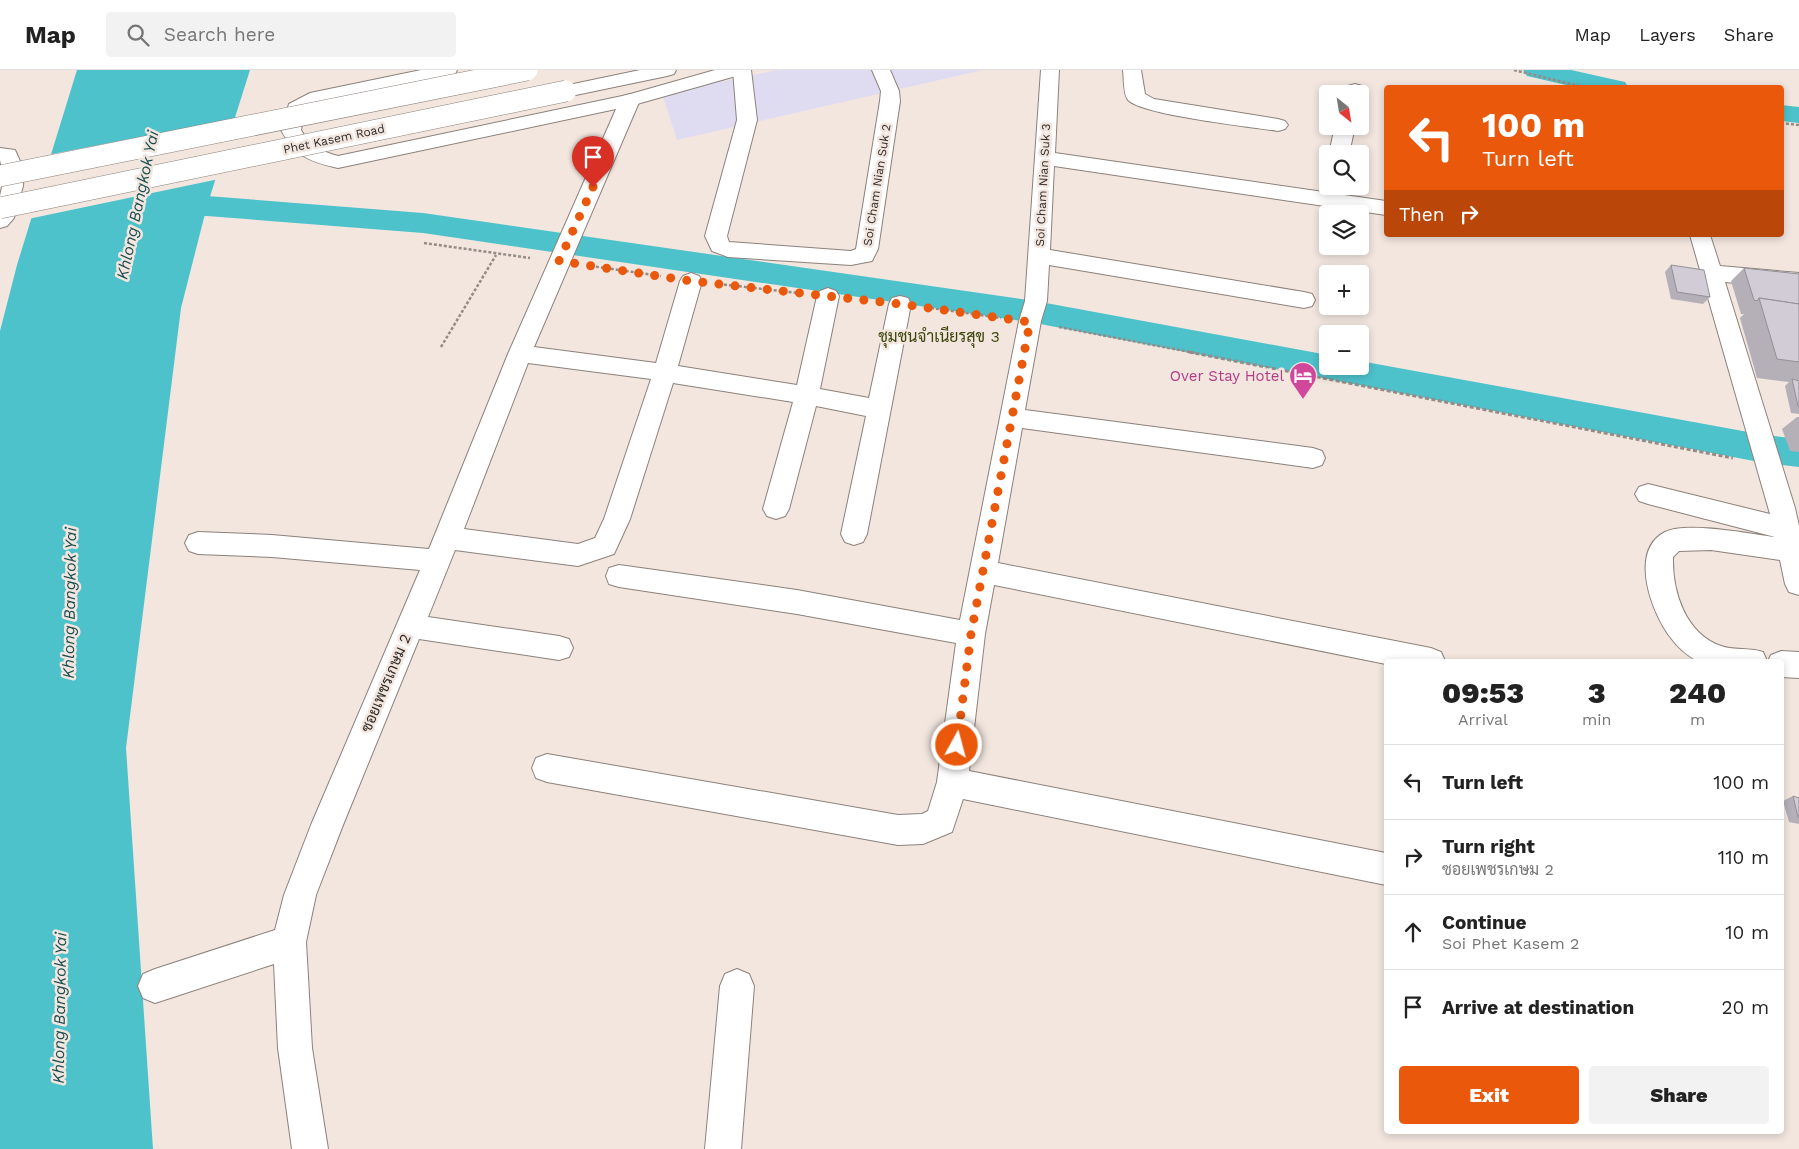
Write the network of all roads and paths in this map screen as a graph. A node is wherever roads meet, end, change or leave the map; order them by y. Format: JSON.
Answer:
{"nodes":[{"id":1,"x":448,"y":70,"type":"edge"},
{"id":2,"x":526,"y":70,"type":"edge"},
{"id":3,"x":667,"y":70,"type":"edge"},
{"id":4,"x":736,"y":70,"type":"edge"},
{"id":5,"x":742,"y":70,"type":"edge"},
{"id":6,"x":881,"y":70,"type":"edge"},
{"id":7,"x":1050,"y":70,"type":"edge"},
{"id":8,"x":1132,"y":70,"type":"edge"},
{"id":9,"x":1514,"y":70,"type":"edge"},
{"id":10,"x":1575,"y":85,"type":"edge"},
{"id":11,"x":630,"y":100,"type":"junction"},
{"id":12,"x":1784,"y":122,"type":"edge"},
{"id":13,"x":1278,"y":125,"type":"dead end"},
{"id":14,"x":1799,"y":125,"type":"edge"},
{"id":15,"x":0,"y":154,"type":"edge"},
{"id":16,"x":1044,"y":158,"type":"junction"},
{"id":17,"x":0,"y":176,"type":"edge"},
{"id":18,"x":1319,"y":192,"type":"edge"},
{"id":19,"x":1342,"y":195,"type":"edge"},
{"id":20,"x":1384,"y":207,"type":"edge"},
{"id":21,"x":0,"y":208,"type":"edge"},
{"id":22,"x":0,"y":221,"type":"edge"},
{"id":23,"x":1700,"y":237,"type":"edge"},
{"id":24,"x":424,"y":243,"type":"dead end"},
{"id":25,"x":565,"y":249,"type":"junction"},
{"id":26,"x":496,"y":255,"type":"junction"},
{"id":27,"x":1039,"y":256,"type":"junction"},
{"id":28,"x":1711,"y":273,"type":"junction"},
{"id":29,"x":691,"y":281,"type":"junction"},
{"id":30,"x":1799,"y":281,"type":"edge"},
{"id":31,"x":828,"y":296,"type":"joint"},
{"id":32,"x":1304,"y":300,"type":"dead end"},
{"id":33,"x":900,"y":304,"type":"joint"},
{"id":34,"x":1033,"y":313,"type":"junction"},
{"id":35,"x":441,"y":347,"type":"dead end"},
{"id":36,"x":520,"y":354,"type":"junction"},
{"id":37,"x":665,"y":371,"type":"junction"},
{"id":38,"x":807,"y":394,"type":"junction"},
{"id":39,"x":878,"y":409,"type":"junction"},
{"id":40,"x":1013,"y":418,"type":"junction"},
{"id":41,"x":1313,"y":458,"type":"dead end"},
{"id":42,"x":1768,"y":463,"type":"junction"},
{"id":43,"x":1648,"y":494,"type":"dead end"},
{"id":44,"x":776,"y":509,"type":"dead end"},
{"id":45,"x":854,"y":534,"type":"dead end"},
{"id":46,"x":1788,"y":539,"type":"junction"},
{"id":47,"x":198,"y":543,"type":"dead end"},
{"id":48,"x":443,"y":549,"type":"junction"},
{"id":49,"x":984,"y":572,"type":"junction"},
{"id":50,"x":619,"y":576,"type":"dead end"},
{"id":51,"x":1799,"y":584,"type":"edge"},
{"id":52,"x":410,"y":626,"type":"junction"},
{"id":53,"x":971,"y":634,"type":"junction"},
{"id":54,"x":559,"y":648,"type":"dead end"},
{"id":55,"x":1420,"y":659,"type":"edge"},
{"id":56,"x":1733,"y":659,"type":"edge"},
{"id":57,"x":1784,"y":664,"type":"edge"},
{"id":58,"x":1799,"y":665,"type":"edge"},
{"id":59,"x":547,"y":768,"type":"dead end"},
{"id":60,"x":952,"y":782,"type":"junction"},
{"id":61,"x":1384,"y":869,"type":"edge"},
{"id":62,"x":289,"y":942,"type":"junction"},
{"id":63,"x":155,"y":986,"type":"dead end"},
{"id":64,"x":737,"y":986,"type":"dead end"},
{"id":65,"x":310,"y":1149,"type":"edge"},
{"id":66,"x":723,"y":1149,"type":"edge"}],
"edges":[{"from":1,"to":11,"type":"street"},
{"from":2,"to":17,"type":"street","name":"Phet Kasem Road","bridge":true},
{"from":3,"to":21,"type":"street","name":"Phet Kasem Road","bridge":true},
{"from":4,"to":11,"type":"street"},
{"from":5,"to":6,"type":"street","name":"Soi Cham Nian Suk 2"},
{"from":7,"to":16,"type":"street","name":"Soi Cham Nian Suk 3"},
{"from":8,"to":13,"type":"street"},
{"from":9,"to":10,"type":"path"},
{"from":11,"to":25,"type":"street","name":"ซอยเพชรเกษม 2"},
{"from":12,"to":14,"type":"path"},
{"from":15,"to":22,"type":"street"},
{"from":16,"to":18,"type":"street"},
{"from":16,"to":27,"type":"street","name":"Soi Cham Nian Suk 3"},
{"from":19,"to":20,"type":"street"},
{"from":23,"to":28,"type":"street"},
{"from":24,"to":26,"type":"path"},
{"from":25,"to":26,"type":"path"},
{"from":25,"to":29,"type":"path"},
{"from":25,"to":36,"type":"street","name":"ซอยเพชรเกษม 2"},
{"from":26,"to":35,"type":"path"},
{"from":27,"to":32,"type":"street"},
{"from":27,"to":34,"type":"street","name":"Soi Cham Nian Suk 3"},
{"from":28,"to":30,"type":"street"},
{"from":28,"to":42,"type":"street"},
{"from":29,"to":31,"type":"path"},
{"from":29,"to":37,"type":"street"},
{"from":31,"to":38,"type":"street"},
{"from":33,"to":34,"type":"path"},
{"from":33,"to":39,"type":"street"},
{"from":34,"to":40,"type":"street","name":"Soi Cham Nian Suk 3"},
{"from":34,"to":42,"type":"path"},
{"from":36,"to":37,"type":"street"},
{"from":36,"to":48,"type":"street","name":"ซอยเพชรเกษม 2"},
{"from":37,"to":38,"type":"street"},
{"from":37,"to":48,"type":"street"},
{"from":38,"to":39,"type":"street"},
{"from":38,"to":44,"type":"street"},
{"from":39,"to":45,"type":"street"},
{"from":40,"to":41,"type":"street"},
{"from":40,"to":49,"type":"street","name":"Soi Cham Nian Suk 3"},
{"from":42,"to":46,"type":"street"},
{"from":43,"to":46,"type":"street"},
{"from":46,"to":51,"type":"street"},
{"from":46,"to":56,"type":"street"},
{"from":47,"to":48,"type":"street"},
{"from":48,"to":52,"type":"street","name":"ซอยเพชรเกษม 2"},
{"from":49,"to":53,"type":"street","name":"Soi Cham Nian Suk 3"},
{"from":49,"to":55,"type":"street"},
{"from":50,"to":53,"type":"street"},
{"from":52,"to":54,"type":"street"},
{"from":52,"to":62,"type":"street","name":"ซอยเพชรเกษม 2"},
{"from":53,"to":60,"type":"street","name":"Soi Cham Nian Suk 3"},
{"from":57,"to":58,"type":"street"},
{"from":59,"to":60,"type":"street","name":"Soi Cham Nian Suk 3"},
{"from":60,"to":61,"type":"street"},
{"from":62,"to":63,"type":"street"},
{"from":62,"to":65,"type":"street","name":"ซอยเพชรเกษม 2"},
{"from":64,"to":66,"type":"street"}]}
